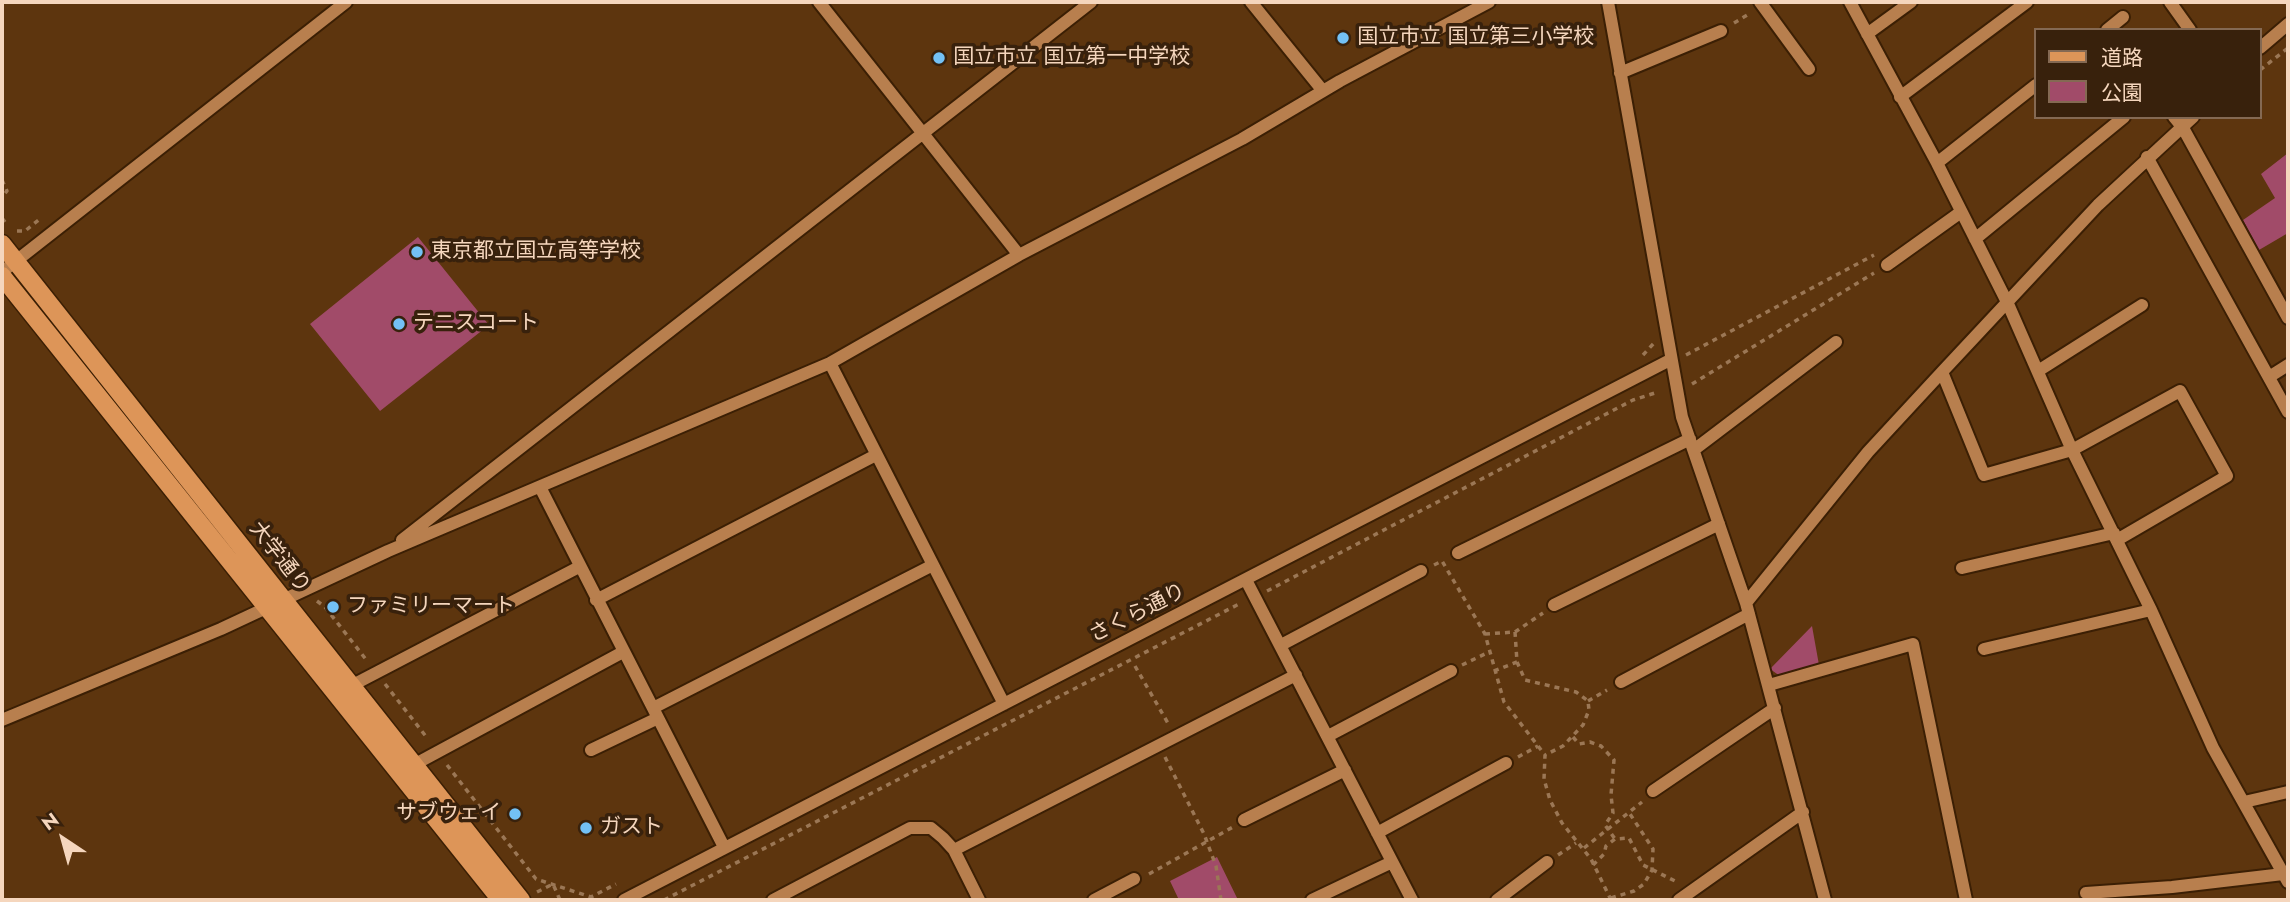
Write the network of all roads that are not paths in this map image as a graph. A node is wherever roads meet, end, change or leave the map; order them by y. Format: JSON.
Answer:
{"nodes":[{"id":1,"x":346,"y":2,"type":"edge"},
{"id":2,"x":819,"y":2,"type":"edge"},
{"id":3,"x":1091,"y":2,"type":"edge"},
{"id":4,"x":1251,"y":2,"type":"edge"},
{"id":5,"x":1489,"y":2,"type":"edge"},
{"id":6,"x":1608,"y":2,"type":"edge"},
{"id":7,"x":1850,"y":2,"type":"edge"},
{"id":8,"x":1911,"y":2,"type":"edge"},
{"id":9,"x":2027,"y":2,"type":"edge"},
{"id":10,"x":2169,"y":2,"type":"edge"},
{"id":11,"x":1761,"y":4,"type":"edge"},
{"id":12,"x":2123,"y":17,"type":"dead end"},
{"id":13,"x":2288,"y":24,"type":"edge"},
{"id":14,"x":2109,"y":28,"type":"edge"},
{"id":15,"x":2188,"y":28,"type":"edge"},
{"id":16,"x":1721,"y":31,"type":"road end"},
{"id":17,"x":1867,"y":34,"type":"junction"},
{"id":18,"x":2262,"y":46,"type":"edge"},
{"id":19,"x":1809,"y":69,"type":"dead end"},
{"id":20,"x":1620,"y":73,"type":"junction"},
{"id":21,"x":2035,"y":86,"type":"edge"},
{"id":22,"x":1323,"y":92,"type":"junction"},
{"id":23,"x":1900,"y":97,"type":"junction"},
{"id":24,"x":2122,"y":119,"type":"edge"},
{"id":25,"x":2176,"y":119,"type":"edge"},
{"id":26,"x":2191,"y":119,"type":"edge"},
{"id":27,"x":2183,"y":128,"type":"junction"},
{"id":28,"x":921,"y":132,"type":"junction"},
{"id":29,"x":2147,"y":157,"type":"junction"},
{"id":30,"x":1937,"y":163,"type":"junction"},
{"id":31,"x":1961,"y":212,"type":"junction"},
{"id":32,"x":1975,"y":239,"type":"junction"},
{"id":33,"x":2,"y":244,"type":"edge"},
{"id":34,"x":1018,"y":256,"type":"junction"},
{"id":35,"x":1890,"y":262,"type":"road end"},
{"id":36,"x":6,"y":270,"type":"edge"},
{"id":37,"x":2008,"y":304,"type":"junction"},
{"id":38,"x":2142,"y":305,"type":"dead end"},
{"id":39,"x":2288,"y":318,"type":"edge"},
{"id":40,"x":1836,"y":342,"type":"dead end"},
{"id":41,"x":1670,"y":360,"type":"junction"},
{"id":42,"x":830,"y":363,"type":"junction"},
{"id":43,"x":2288,"y":365,"type":"edge"},
{"id":44,"x":2038,"y":371,"type":"junction"},
{"id":45,"x":1942,"y":372,"type":"junction"},
{"id":46,"x":2269,"y":377,"type":"junction"},
{"id":47,"x":2288,"y":412,"type":"edge"},
{"id":48,"x":1692,"y":444,"type":"junction"},
{"id":49,"x":2072,"y":450,"type":"junction"},
{"id":50,"x":876,"y":455,"type":"junction"},
{"id":51,"x":540,"y":487,"type":"junction"},
{"id":52,"x":1719,"y":524,"type":"junction"},
{"id":53,"x":2116,"y":537,"type":"junction"},
{"id":54,"x":388,"y":551,"type":"junction"},
{"id":55,"x":1458,"y":553,"type":"dead end"},
{"id":56,"x":933,"y":565,"type":"junction"},
{"id":57,"x":579,"y":567,"type":"junction"},
{"id":58,"x":1962,"y":568,"type":"dead end"},
{"id":59,"x":1421,"y":571,"type":"road end"},
{"id":60,"x":1246,"y":580,"type":"junction"},
{"id":61,"x":596,"y":600,"type":"junction"},
{"id":62,"x":274,"y":602,"type":"junction"},
{"id":63,"x":1554,"y":605,"type":"road end"},
{"id":64,"x":1747,"y":608,"type":"junction"},
{"id":65,"x":2151,"y":610,"type":"junction"},
{"id":66,"x":1281,"y":645,"type":"junction"},
{"id":67,"x":1984,"y":649,"type":"dead end"},
{"id":68,"x":623,"y":652,"type":"junction"},
{"id":69,"x":1451,"y":671,"type":"road end"},
{"id":70,"x":1296,"y":675,"type":"junction"},
{"id":71,"x":1621,"y":682,"type":"road end"},
{"id":72,"x":1769,"y":685,"type":"junction"},
{"id":73,"x":344,"y":689,"type":"junction"},
{"id":74,"x":1004,"y":704,"type":"junction"},
{"id":75,"x":1776,"y":708,"type":"junction"},
{"id":76,"x":655,"y":713,"type":"junction"},
{"id":77,"x":2,"y":719,"type":"edge"},
{"id":78,"x":1328,"y":736,"type":"junction"},
{"id":79,"x":592,"y":750,"type":"dead end"},
{"id":80,"x":1506,"y":763,"type":"road end"},
{"id":81,"x":406,"y":768,"type":"junction"},
{"id":82,"x":1345,"y":770,"type":"junction"},
{"id":83,"x":1653,"y":791,"type":"road end"},
{"id":84,"x":2288,"y":792,"type":"edge"},
{"id":85,"x":2244,"y":802,"type":"junction"},
{"id":86,"x":1803,"y":812,"type":"junction"},
{"id":87,"x":1244,"y":820,"type":"road end"},
{"id":88,"x":1377,"y":833,"type":"junction"},
{"id":89,"x":724,"y":847,"type":"junction"},
{"id":90,"x":954,"y":850,"type":"junction"},
{"id":91,"x":2282,"y":858,"type":"edge"},
{"id":92,"x":1392,"y":862,"type":"junction"},
{"id":93,"x":1547,"y":862,"type":"road end"},
{"id":94,"x":2286,"y":878,"type":"edge"},
{"id":95,"x":1134,"y":879,"type":"road end"},
{"id":96,"x":2086,"y":893,"type":"dead end"},
{"id":97,"x":2172,"y":894,"type":"edge"},
{"id":98,"x":528,"y":897,"type":"edge"},
{"id":99,"x":501,"y":900,"type":"edge"},
{"id":100,"x":624,"y":900,"type":"edge"},
{"id":101,"x":773,"y":900,"type":"edge"},
{"id":102,"x":979,"y":900,"type":"edge"},
{"id":103,"x":1094,"y":900,"type":"edge"},
{"id":104,"x":1312,"y":900,"type":"edge"},
{"id":105,"x":1412,"y":900,"type":"edge"},
{"id":106,"x":1497,"y":900,"type":"edge"},
{"id":107,"x":1679,"y":900,"type":"edge"},
{"id":108,"x":1825,"y":900,"type":"edge"},
{"id":109,"x":1966,"y":900,"type":"edge"}],
"edges":[{"from":1,"to":36,"type":"street"},
{"from":2,"to":28,"type":"street"},
{"from":3,"to":28,"type":"street"},
{"from":4,"to":22,"type":"street"},
{"from":5,"to":22,"type":"street"},
{"from":6,"to":20,"type":"street"},
{"from":7,"to":17,"type":"street"},
{"from":8,"to":17,"type":"street"},
{"from":9,"to":23,"type":"street"},
{"from":10,"to":15,"type":"street"},
{"from":11,"to":19,"type":"street"},
{"from":12,"to":14,"type":"street"},
{"from":13,"to":18,"type":"street"},
{"from":16,"to":20,"type":"street"},
{"from":17,"to":23,"type":"street"},
{"from":20,"to":41,"type":"street"},
{"from":21,"to":30,"type":"street"},
{"from":22,"to":34,"type":"street"},
{"from":23,"to":30,"type":"street"},
{"from":24,"to":32,"type":"street"},
{"from":25,"to":27,"type":"street"},
{"from":26,"to":27,"type":"street"},
{"from":27,"to":29,"type":"street"},
{"from":27,"to":39,"type":"street"},
{"from":28,"to":34,"type":"street"},
{"from":28,"to":54,"type":"street"},
{"from":29,"to":37,"type":"street"},
{"from":29,"to":46,"type":"street"},
{"from":30,"to":31,"type":"street"},
{"from":31,"to":32,"type":"street"},
{"from":31,"to":35,"type":"street"},
{"from":32,"to":37,"type":"street"},
{"from":33,"to":36,"type":"main road","name":"大学通り"},
{"from":34,"to":42,"type":"street"},
{"from":36,"to":62,"type":"main road","name":"大学通り"},
{"from":37,"to":44,"type":"street"},
{"from":37,"to":45,"type":"street"},
{"from":38,"to":44,"type":"street"},
{"from":40,"to":48,"type":"street"},
{"from":41,"to":48,"type":"street"},
{"from":41,"to":60,"type":"street","name":"さくら通り"},
{"from":42,"to":50,"type":"street"},
{"from":42,"to":51,"type":"street"},
{"from":43,"to":46,"type":"street"},
{"from":44,"to":49,"type":"street"},
{"from":45,"to":49,"type":"street"},
{"from":45,"to":64,"type":"street"},
{"from":46,"to":47,"type":"street"},
{"from":48,"to":52,"type":"street"},
{"from":48,"to":55,"type":"street"},
{"from":49,"to":53,"type":"street"},
{"from":49,"to":53,"type":"street"},
{"from":50,"to":56,"type":"street"},
{"from":50,"to":61,"type":"street"},
{"from":51,"to":54,"type":"street"},
{"from":51,"to":57,"type":"street"},
{"from":52,"to":63,"type":"street"},
{"from":52,"to":64,"type":"street"},
{"from":53,"to":58,"type":"street"},
{"from":53,"to":65,"type":"street"},
{"from":54,"to":62,"type":"street"},
{"from":56,"to":74,"type":"street"},
{"from":56,"to":76,"type":"street"},
{"from":57,"to":61,"type":"street"},
{"from":57,"to":73,"type":"street"},
{"from":59,"to":66,"type":"street"},
{"from":60,"to":66,"type":"street"},
{"from":60,"to":74,"type":"street","name":"さくら通り"},
{"from":61,"to":68,"type":"street"},
{"from":62,"to":73,"type":"main road","name":"大学通り"},
{"from":62,"to":77,"type":"street"},
{"from":64,"to":71,"type":"street"},
{"from":64,"to":72,"type":"street"},
{"from":65,"to":67,"type":"street"},
{"from":65,"to":85,"type":"street"},
{"from":66,"to":70,"type":"street"},
{"from":68,"to":76,"type":"street"},
{"from":68,"to":81,"type":"street"},
{"from":69,"to":78,"type":"street"},
{"from":70,"to":78,"type":"street"},
{"from":70,"to":90,"type":"street"},
{"from":72,"to":75,"type":"street"},
{"from":72,"to":109,"type":"street"},
{"from":73,"to":81,"type":"main road","name":"大学通り"},
{"from":74,"to":89,"type":"street","name":"さくら通り"},
{"from":75,"to":83,"type":"street"},
{"from":75,"to":86,"type":"street"},
{"from":76,"to":79,"type":"street"},
{"from":76,"to":89,"type":"street"},
{"from":78,"to":82,"type":"street"},
{"from":80,"to":88,"type":"street"},
{"from":81,"to":98,"type":"main road","name":"大学通り"},
{"from":81,"to":99,"type":"main road","name":"大学通り"},
{"from":82,"to":87,"type":"street"},
{"from":82,"to":88,"type":"street"},
{"from":84,"to":85,"type":"street"},
{"from":85,"to":91,"type":"street"},
{"from":86,"to":107,"type":"street"},
{"from":86,"to":108,"type":"street"},
{"from":88,"to":92,"type":"street"},
{"from":89,"to":100,"type":"street","name":"さくら通り"},
{"from":90,"to":101,"type":"street"},
{"from":90,"to":102,"type":"street"},
{"from":91,"to":94,"type":"street"},
{"from":92,"to":104,"type":"street"},
{"from":92,"to":105,"type":"street"},
{"from":93,"to":106,"type":"street"},
{"from":94,"to":97,"type":"street"},
{"from":95,"to":103,"type":"street"},
{"from":96,"to":97,"type":"street"}]}
